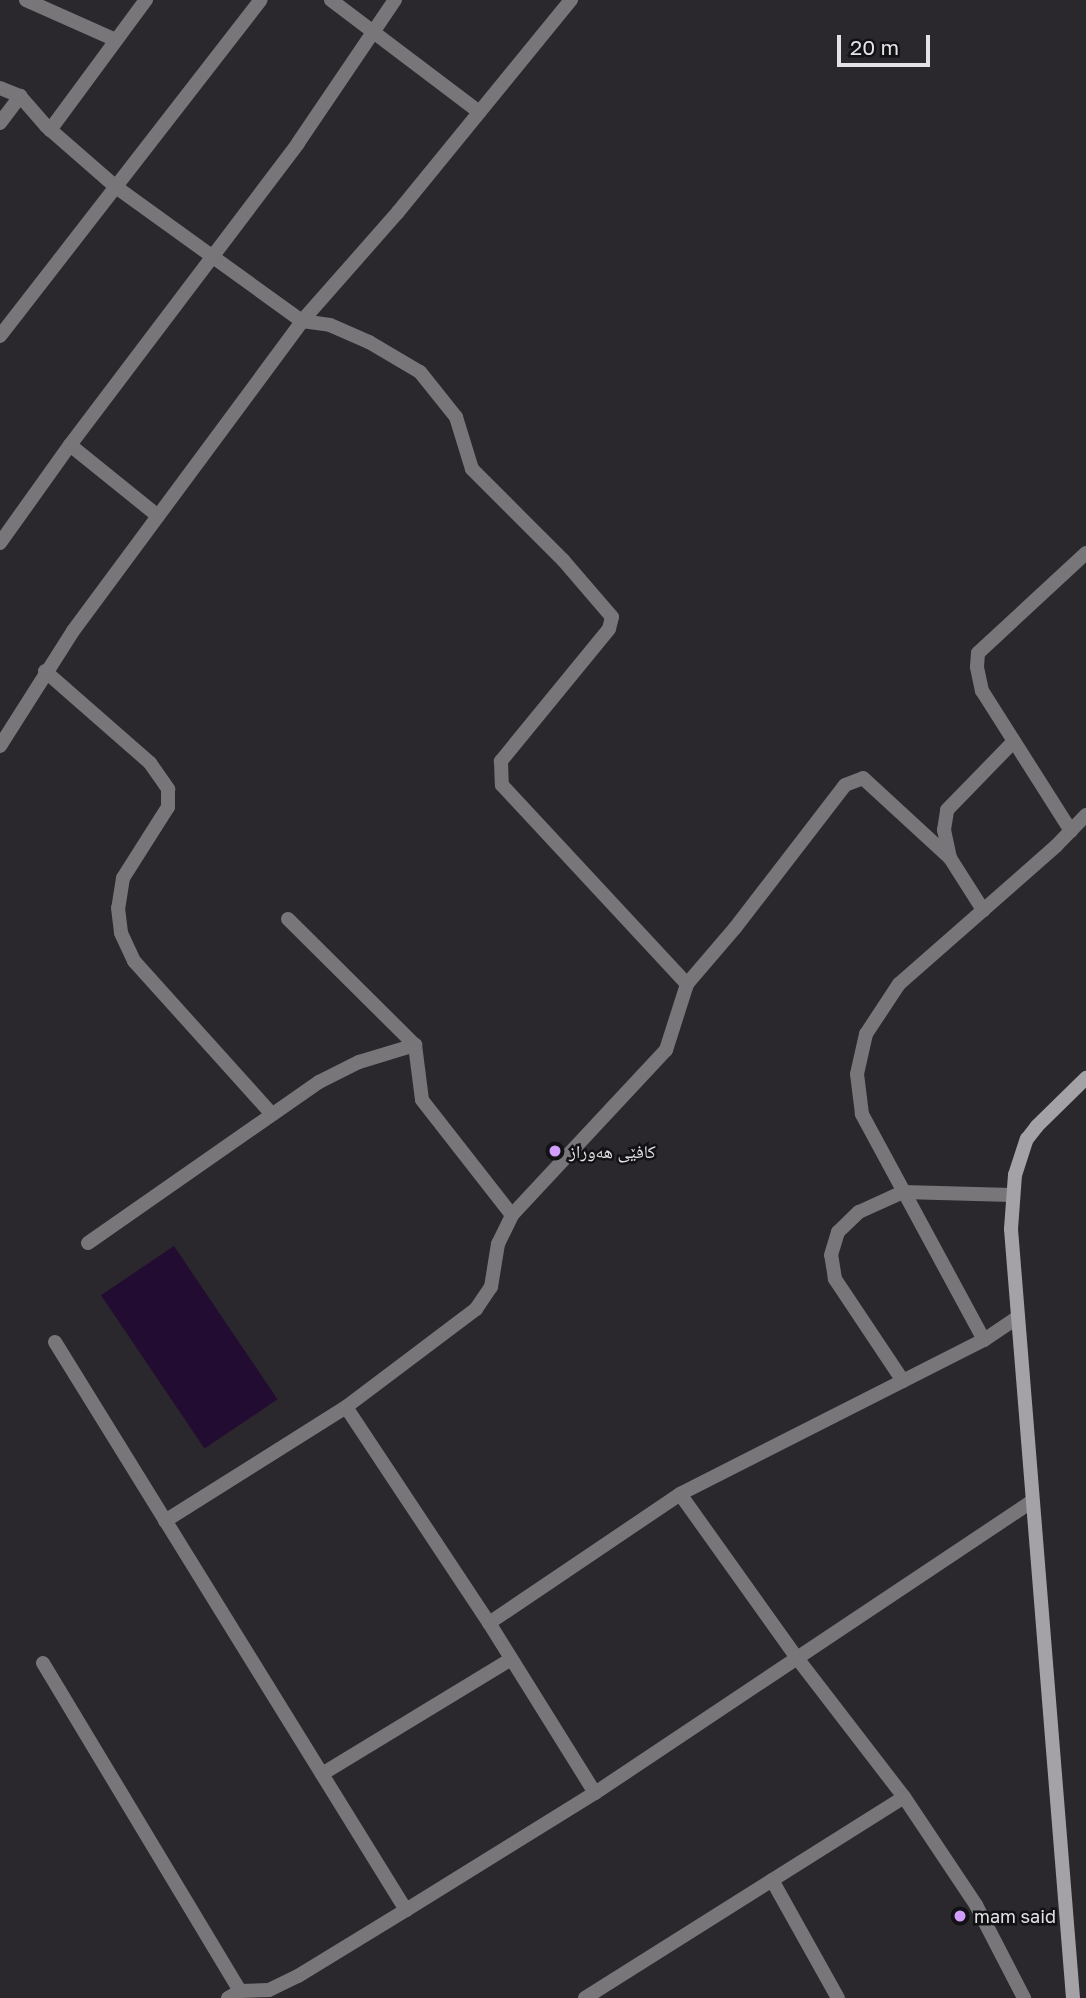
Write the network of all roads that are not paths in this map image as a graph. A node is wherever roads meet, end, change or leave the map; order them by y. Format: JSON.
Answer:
{"nodes":[{"id":1,"x":26,"y":0,"type":"edge"},
{"id":2,"x":146,"y":0,"type":"edge"},
{"id":3,"x":261,"y":0,"type":"edge"},
{"id":4,"x":331,"y":0,"type":"edge"},
{"id":5,"x":395,"y":0,"type":"edge"},
{"id":6,"x":571,"y":0,"type":"edge"},
{"id":7,"x":374,"y":33,"type":"junction"},
{"id":8,"x":116,"y":40,"type":"junction"},
{"id":9,"x":0,"y":88,"type":"edge"},
{"id":10,"x":20,"y":96,"type":"junction"},
{"id":11,"x":478,"y":112,"type":"junction"},
{"id":12,"x":0,"y":123,"type":"edge"},
{"id":13,"x":50,"y":130,"type":"junction"},
{"id":14,"x":116,"y":187,"type":"junction"},
{"id":15,"x":213,"y":254,"type":"junction"},
{"id":16,"x":302,"y":321,"type":"junction"},
{"id":17,"x":0,"y":336,"type":"edge"},
{"id":18,"x":70,"y":445,"type":"junction"},
{"id":19,"x":158,"y":516,"type":"junction"},
{"id":20,"x":0,"y":543,"type":"edge"},
{"id":21,"x":1086,"y":553,"type":"edge"},
{"id":22,"x":46,"y":671,"type":"junction"},
{"id":23,"x":1014,"y":741,"type":"junction"},
{"id":24,"x":0,"y":746,"type":"edge"},
{"id":25,"x":1086,"y":816,"type":"edge"},
{"id":26,"x":1071,"y":831,"type":"junction"},
{"id":27,"x":950,"y":858,"type":"junction"},
{"id":28,"x":983,"y":910,"type":"junction"},
{"id":29,"x":288,"y":919,"type":"dead end"},
{"id":30,"x":687,"y":984,"type":"junction"},
{"id":31,"x":415,"y":1045,"type":"junction"},
{"id":32,"x":1086,"y":1078,"type":"edge"},
{"id":33,"x":271,"y":1113,"type":"junction"},
{"id":34,"x":903,"y":1192,"type":"junction"},
{"id":35,"x":1012,"y":1195,"type":"junction"},
{"id":36,"x":512,"y":1215,"type":"junction"},
{"id":37,"x":88,"y":1243,"type":"dead end"},
{"id":38,"x":1018,"y":1317,"type":"junction"},
{"id":39,"x":984,"y":1340,"type":"junction"},
{"id":40,"x":55,"y":1342,"type":"dead end"},
{"id":41,"x":903,"y":1381,"type":"junction"},
{"id":42,"x":346,"y":1407,"type":"junction"},
{"id":43,"x":680,"y":1494,"type":"junction"},
{"id":44,"x":1031,"y":1503,"type":"junction"},
{"id":45,"x":165,"y":1521,"type":"junction"},
{"id":46,"x":489,"y":1623,"type":"junction"},
{"id":47,"x":797,"y":1658,"type":"junction"},
{"id":48,"x":511,"y":1659,"type":"junction"},
{"id":49,"x":43,"y":1663,"type":"dead end"},
{"id":50,"x":322,"y":1774,"type":"junction"},
{"id":51,"x":595,"y":1793,"type":"junction"},
{"id":52,"x":904,"y":1797,"type":"junction"},
{"id":53,"x":772,"y":1880,"type":"junction"},
{"id":54,"x":406,"y":1910,"type":"junction"},
{"id":55,"x":271,"y":1994,"type":"edge"},
{"id":56,"x":234,"y":1995,"type":"edge"},
{"id":57,"x":591,"y":1997,"type":"edge"},
{"id":58,"x":838,"y":1998,"type":"edge"},
{"id":59,"x":1024,"y":1998,"type":"edge"},
{"id":60,"x":1073,"y":1998,"type":"edge"}],
"edges":[{"from":1,"to":8,"type":"street"},
{"from":2,"to":8,"type":"street"},
{"from":3,"to":14,"type":"street"},
{"from":4,"to":7,"type":"street"},
{"from":5,"to":7,"type":"street"},
{"from":6,"to":11,"type":"street"},
{"from":7,"to":11,"type":"street"},
{"from":7,"to":15,"type":"street"},
{"from":8,"to":13,"type":"street"},
{"from":9,"to":10,"type":"street"},
{"from":10,"to":12,"type":"street"},
{"from":10,"to":13,"type":"street"},
{"from":11,"to":16,"type":"street"},
{"from":13,"to":14,"type":"street"},
{"from":14,"to":15,"type":"street"},
{"from":14,"to":17,"type":"street"},
{"from":15,"to":16,"type":"street"},
{"from":15,"to":18,"type":"street"},
{"from":16,"to":19,"type":"street"},
{"from":16,"to":30,"type":"street"},
{"from":18,"to":19,"type":"street"},
{"from":18,"to":20,"type":"street"},
{"from":19,"to":22,"type":"street"},
{"from":21,"to":23,"type":"street"},
{"from":22,"to":24,"type":"street"},
{"from":22,"to":33,"type":"street"},
{"from":23,"to":26,"type":"street"},
{"from":23,"to":27,"type":"street"},
{"from":25,"to":26,"type":"street"},
{"from":26,"to":28,"type":"street"},
{"from":27,"to":28,"type":"street"},
{"from":27,"to":30,"type":"street"},
{"from":28,"to":34,"type":"street"},
{"from":29,"to":31,"type":"street"},
{"from":30,"to":36,"type":"street"},
{"from":31,"to":33,"type":"street"},
{"from":31,"to":36,"type":"street"},
{"from":32,"to":35,"type":"street"},
{"from":33,"to":37,"type":"street"},
{"from":34,"to":35,"type":"street"},
{"from":34,"to":39,"type":"street"},
{"from":34,"to":41,"type":"street"},
{"from":35,"to":38,"type":"street"},
{"from":36,"to":42,"type":"street"},
{"from":38,"to":39,"type":"street"},
{"from":38,"to":44,"type":"street"},
{"from":39,"to":41,"type":"street"},
{"from":40,"to":45,"type":"street"},
{"from":41,"to":43,"type":"street"},
{"from":42,"to":45,"type":"street"},
{"from":42,"to":46,"type":"street"},
{"from":43,"to":46,"type":"street"},
{"from":43,"to":47,"type":"street"},
{"from":44,"to":47,"type":"street"},
{"from":44,"to":60,"type":"street"},
{"from":45,"to":50,"type":"street"},
{"from":46,"to":48,"type":"street"},
{"from":47,"to":51,"type":"street"},
{"from":47,"to":52,"type":"street"},
{"from":48,"to":50,"type":"street"},
{"from":48,"to":51,"type":"street"},
{"from":49,"to":56,"type":"street"},
{"from":50,"to":54,"type":"street"},
{"from":51,"to":54,"type":"street"},
{"from":52,"to":53,"type":"street"},
{"from":52,"to":59,"type":"street"},
{"from":53,"to":57,"type":"street"},
{"from":53,"to":58,"type":"street"},
{"from":54,"to":55,"type":"street"},
{"from":55,"to":56,"type":"street"}]}
